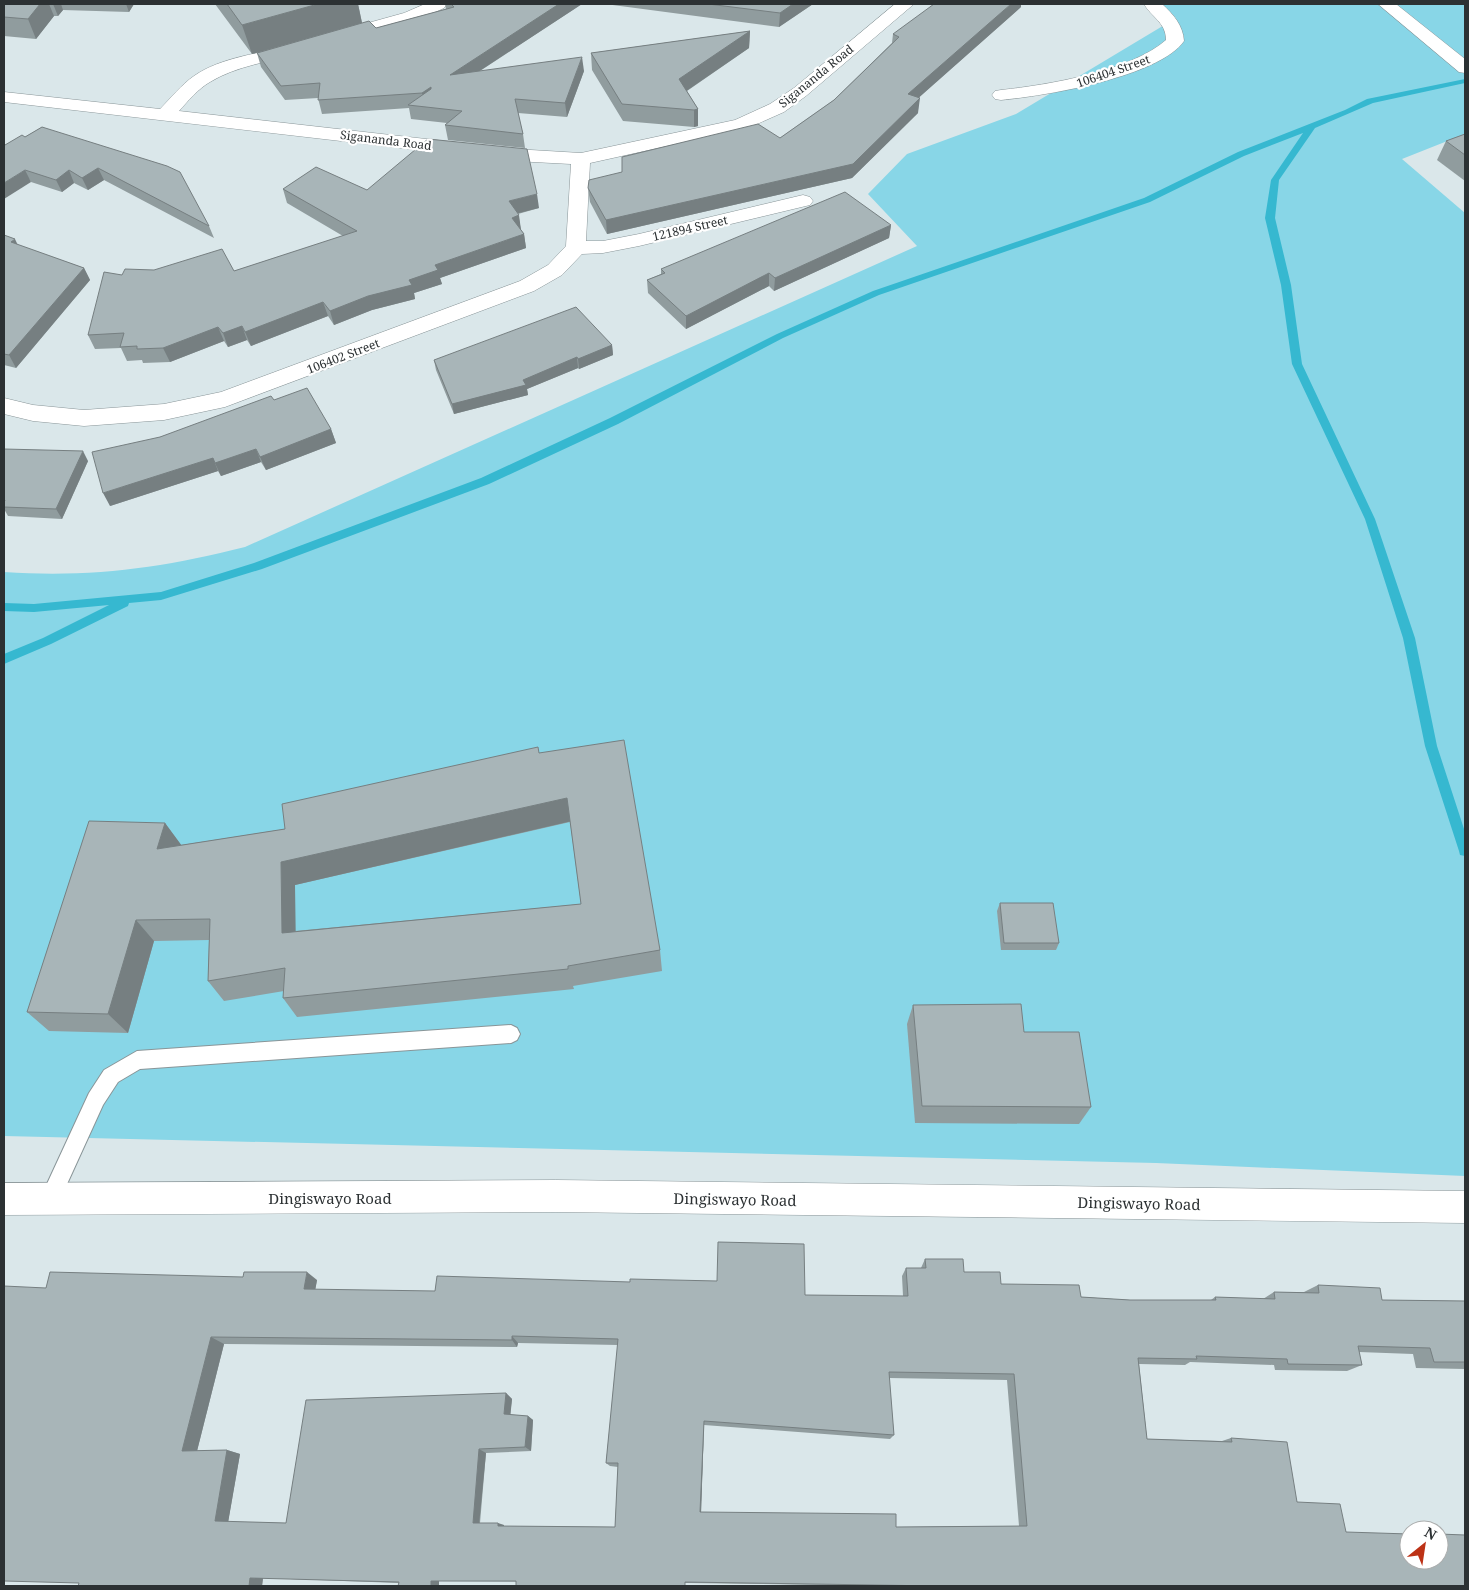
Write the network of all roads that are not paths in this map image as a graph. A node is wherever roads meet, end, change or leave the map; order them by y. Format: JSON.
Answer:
{"nodes":[{"id":1,"x":438,"y":4,"type":"edge"},
{"id":2,"x":905,"y":4,"type":"edge"},
{"id":3,"x":1152,"y":4,"type":"edge"},
{"id":4,"x":1386,"y":4,"type":"edge"},
{"id":5,"x":1465,"y":68,"type":"edge"},
{"id":6,"x":1001,"y":95,"type":"dead end"},
{"id":7,"x":4,"y":97,"type":"edge"},
{"id":8,"x":166,"y":114,"type":"junction"},
{"id":9,"x":581,"y":159,"type":"junction"},
{"id":10,"x":803,"y":201,"type":"dead end"},
{"id":11,"x":576,"y":248,"type":"junction"},
{"id":12,"x":4,"y":406,"type":"edge"},
{"id":13,"x":511,"y":1034,"type":"dead end"},
{"id":14,"x":4,"y":1199,"type":"edge"},
{"id":15,"x":50,"y":1199,"type":"junction"},
{"id":16,"x":1465,"y":1207,"type":"edge"}],
"edges":[{"from":1,"to":8,"type":"street"},
{"from":2,"to":9,"type":"street","name":"Sigananda Road"},
{"from":3,"to":6,"type":"street","name":"106404 Street"},
{"from":4,"to":5,"type":"street"},
{"from":7,"to":8,"type":"street","name":"Sigananda Road"},
{"from":8,"to":9,"type":"street","name":"Sigananda Road"},
{"from":9,"to":11,"type":"street"},
{"from":10,"to":11,"type":"street","name":"121894 Street"},
{"from":11,"to":12,"type":"street","name":"106402 Street"},
{"from":13,"to":15,"type":"lane"},
{"from":14,"to":15,"type":"street","name":"Dingiswayo Road"},
{"from":15,"to":16,"type":"street","name":"Dingiswayo Road"}]}
